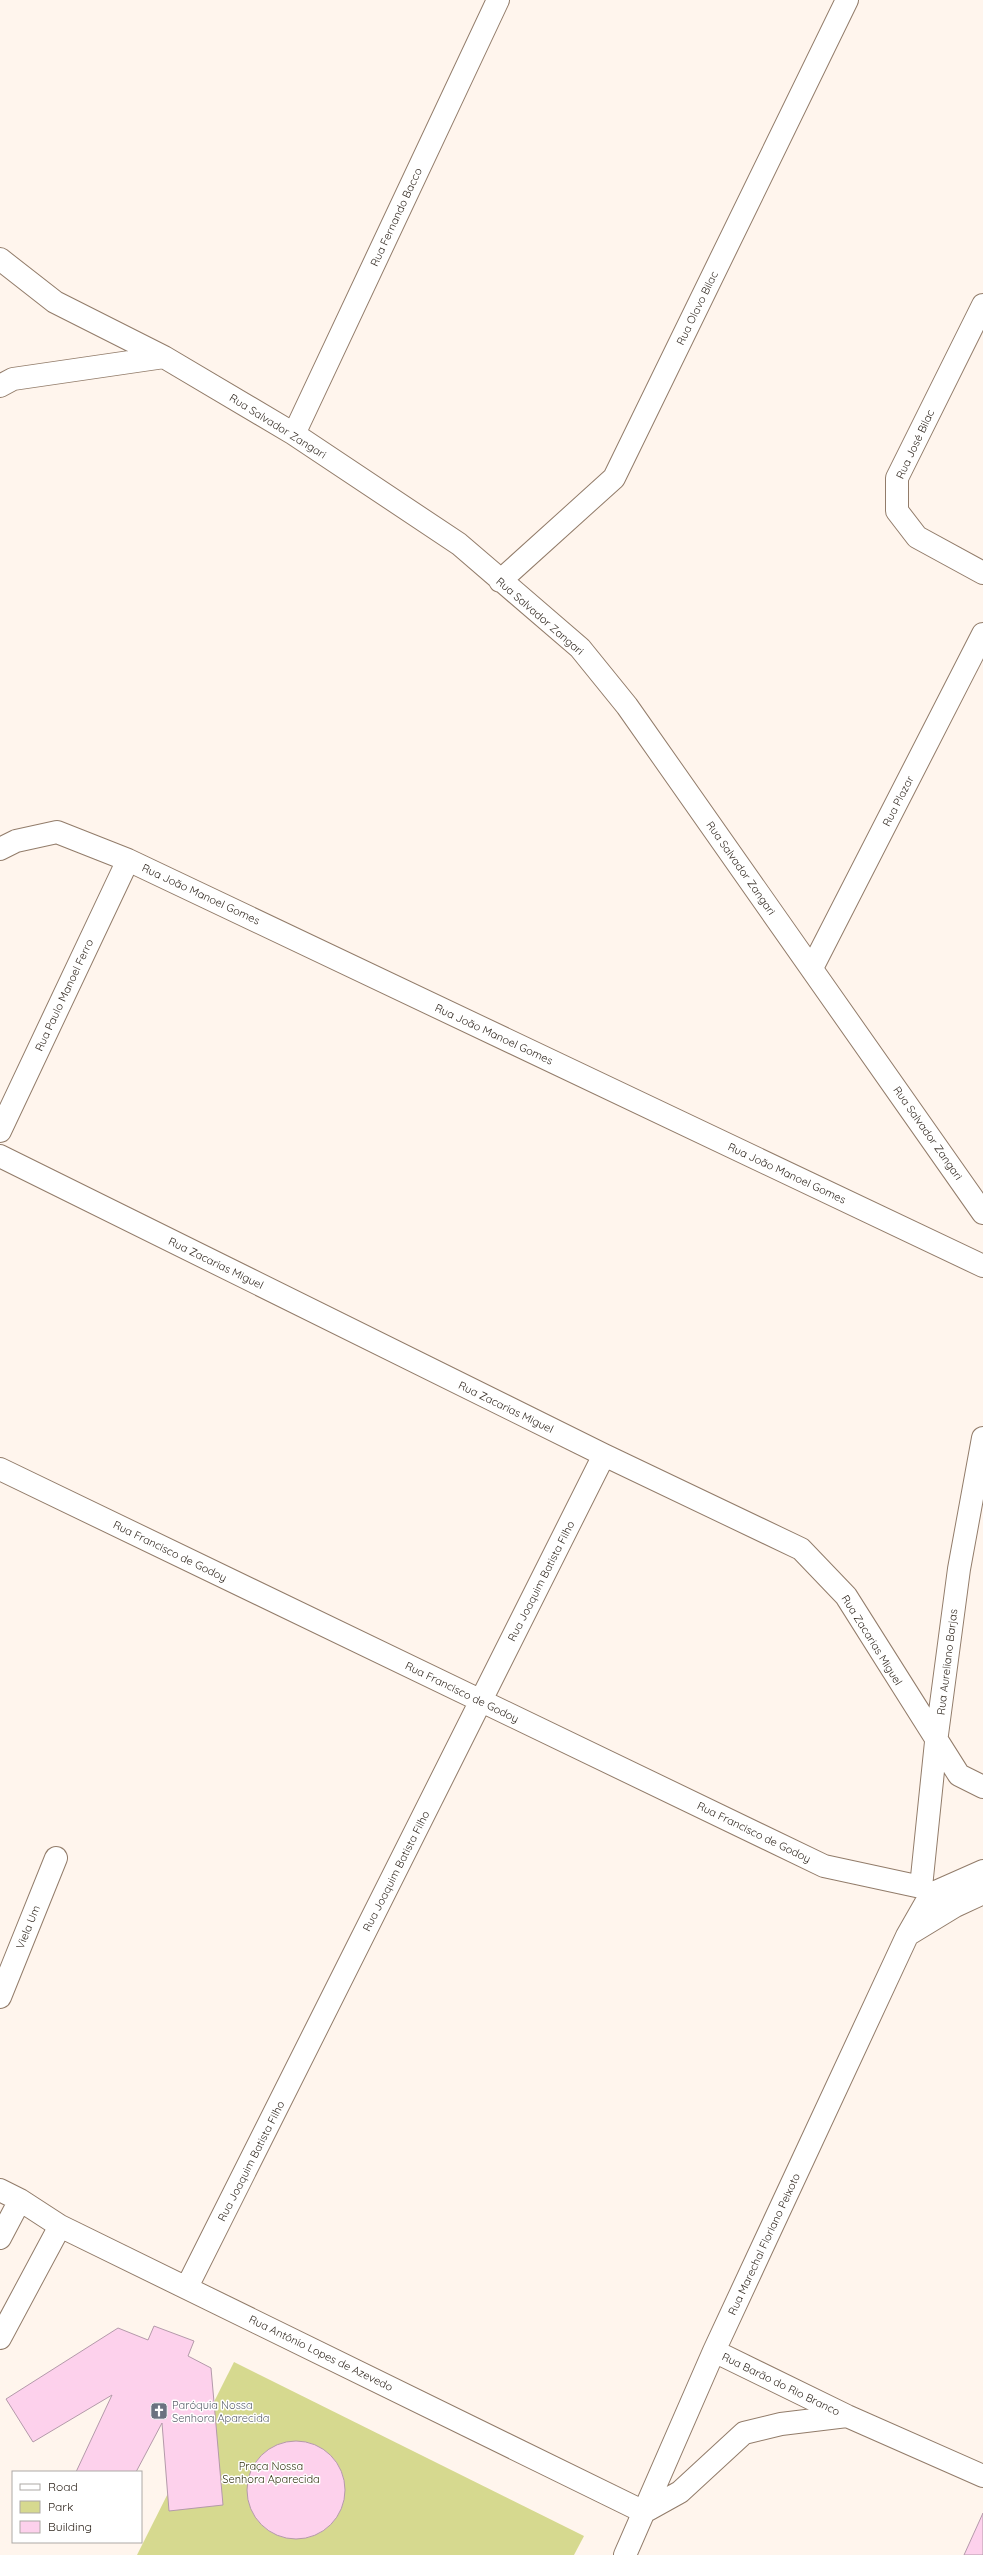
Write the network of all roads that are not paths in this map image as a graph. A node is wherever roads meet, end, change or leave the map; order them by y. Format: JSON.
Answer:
{"nodes":[{"id":1,"x":498,"y":0,"type":"edge"},
{"id":2,"x":847,"y":0,"type":"edge"},
{"id":3,"x":0,"y":259,"type":"edge"},
{"id":4,"x":983,"y":305,"type":"edge"},
{"id":5,"x":164,"y":357,"type":"junction"},
{"id":6,"x":0,"y":386,"type":"edge"},
{"id":7,"x":294,"y":434,"type":"junction"},
{"id":8,"x":983,"y":573,"type":"edge"},
{"id":9,"x":500,"y":581,"type":"junction"},
{"id":10,"x":983,"y":634,"type":"edge"},
{"id":11,"x":0,"y":849,"type":"edge"},
{"id":12,"x":128,"y":860,"type":"junction"},
{"id":13,"x":812,"y":968,"type":"junction"},
{"id":14,"x":0,"y":1131,"type":"edge"},
{"id":15,"x":0,"y":1156,"type":"edge"},
{"id":16,"x":983,"y":1213,"type":"edge"},
{"id":17,"x":983,"y":1266,"type":"edge"},
{"id":18,"x":983,"y":1438,"type":"edge"},
{"id":19,"x":604,"y":1455,"type":"junction"},
{"id":20,"x":0,"y":1469,"type":"edge"},
{"id":21,"x":481,"y":1701,"type":"junction"},
{"id":22,"x":936,"y":1742,"type":"junction"},
{"id":23,"x":983,"y":1787,"type":"edge"},
{"id":24,"x":56,"y":1858,"type":"dead end"},
{"id":25,"x":983,"y":1871,"type":"edge"},
{"id":26,"x":926,"y":1890,"type":"junction"},
{"id":27,"x":983,"y":1893,"type":"edge"},
{"id":28,"x":955,"y":1906,"type":"junction"},
{"id":29,"x":907,"y":1936,"type":"junction"},
{"id":30,"x":0,"y":1997,"type":"edge"},
{"id":31,"x":0,"y":2190,"type":"edge"},
{"id":32,"x":20,"y":2200,"type":"junction"},
{"id":33,"x":60,"y":2226,"type":"junction"},
{"id":34,"x":0,"y":2238,"type":"edge"},
{"id":35,"x":188,"y":2287,"type":"junction"},
{"id":36,"x":0,"y":2338,"type":"edge"},
{"id":37,"x":714,"y":2351,"type":"junction"},
{"id":38,"x":847,"y":2416,"type":"junction"},
{"id":39,"x":983,"y":2476,"type":"edge"},
{"id":40,"x":644,"y":2512,"type":"junction"},
{"id":41,"x":625,"y":2555,"type":"edge"}],
"edges":[{"from":1,"to":7,"type":"street","name":"Rua Fernando Bacco"},
{"from":2,"to":9,"type":"street","name":"Rua Olavo Bilac"},
{"from":3,"to":5,"type":"street","name":"Rua Salvador Zangari"},
{"from":4,"to":8,"type":"street","name":"Rua José Bilac"},
{"from":5,"to":6,"type":"street"},
{"from":5,"to":7,"type":"street","name":"Rua Salvador Zangari"},
{"from":7,"to":9,"type":"street","name":"Rua Salvador Zangari"},
{"from":9,"to":13,"type":"street","name":"Rua Salvador Zangari"},
{"from":10,"to":13,"type":"street","name":"Rua Plazar"},
{"from":11,"to":12,"type":"street","name":"Rua João Manoel Gomes"},
{"from":12,"to":14,"type":"street","name":"Rua Paulo Manoel Ferro"},
{"from":12,"to":17,"type":"street","name":"Rua João Manoel Gomes"},
{"from":13,"to":16,"type":"street","name":"Rua Salvador Zangari"},
{"from":15,"to":19,"type":"street","name":"Rua Zacarias Miguel"},
{"from":18,"to":22,"type":"street","name":"Rua Aureliano Barjas"},
{"from":19,"to":21,"type":"street","name":"Rua Joaquim Batista Filho"},
{"from":19,"to":22,"type":"street","name":"Rua Zacarias Miguel"},
{"from":20,"to":21,"type":"street","name":"Rua Francisco de Godoy"},
{"from":21,"to":26,"type":"street","name":"Rua Francisco de Godoy"},
{"from":21,"to":35,"type":"street","name":"Rua Joaquim Batista Filho"},
{"from":22,"to":23,"type":"street","name":"Rua Zacarias Miguel"},
{"from":22,"to":26,"type":"street","name":"Rua Aureliano Barjas"},
{"from":24,"to":30,"type":"street","name":"Viela Um"},
{"from":25,"to":26,"type":"street"},
{"from":26,"to":28,"type":"street","name":"Rua Francisco de Godoy"},
{"from":26,"to":29,"type":"street","name":"Rua Marechal Floriano Peixoto"},
{"from":27,"to":28,"type":"street"},
{"from":28,"to":29,"type":"street"},
{"from":29,"to":37,"type":"street","name":"Rua Marechal Floriano Peixoto"},
{"from":31,"to":32,"type":"street","name":"Rua Antônio Lopes de Azevedo"},
{"from":32,"to":33,"type":"street","name":"Rua Antônio Lopes de Azevedo"},
{"from":32,"to":34,"type":"street"},
{"from":33,"to":35,"type":"street","name":"Rua Antônio Lopes de Azevedo"},
{"from":33,"to":36,"type":"street"},
{"from":35,"to":40,"type":"street","name":"Rua Antônio Lopes de Azevedo"},
{"from":37,"to":38,"type":"street","name":"Rua Barão do Rio Branco"},
{"from":37,"to":40,"type":"street","name":"Rua Marechal Floriano Peixoto"},
{"from":38,"to":39,"type":"street","name":"Rua Barão do Rio Branco"},
{"from":38,"to":40,"type":"street","name":"Rua Barão do Rio Branco"},
{"from":40,"to":41,"type":"street","name":"Rua Marechal Floriano Peixoto"}]}
